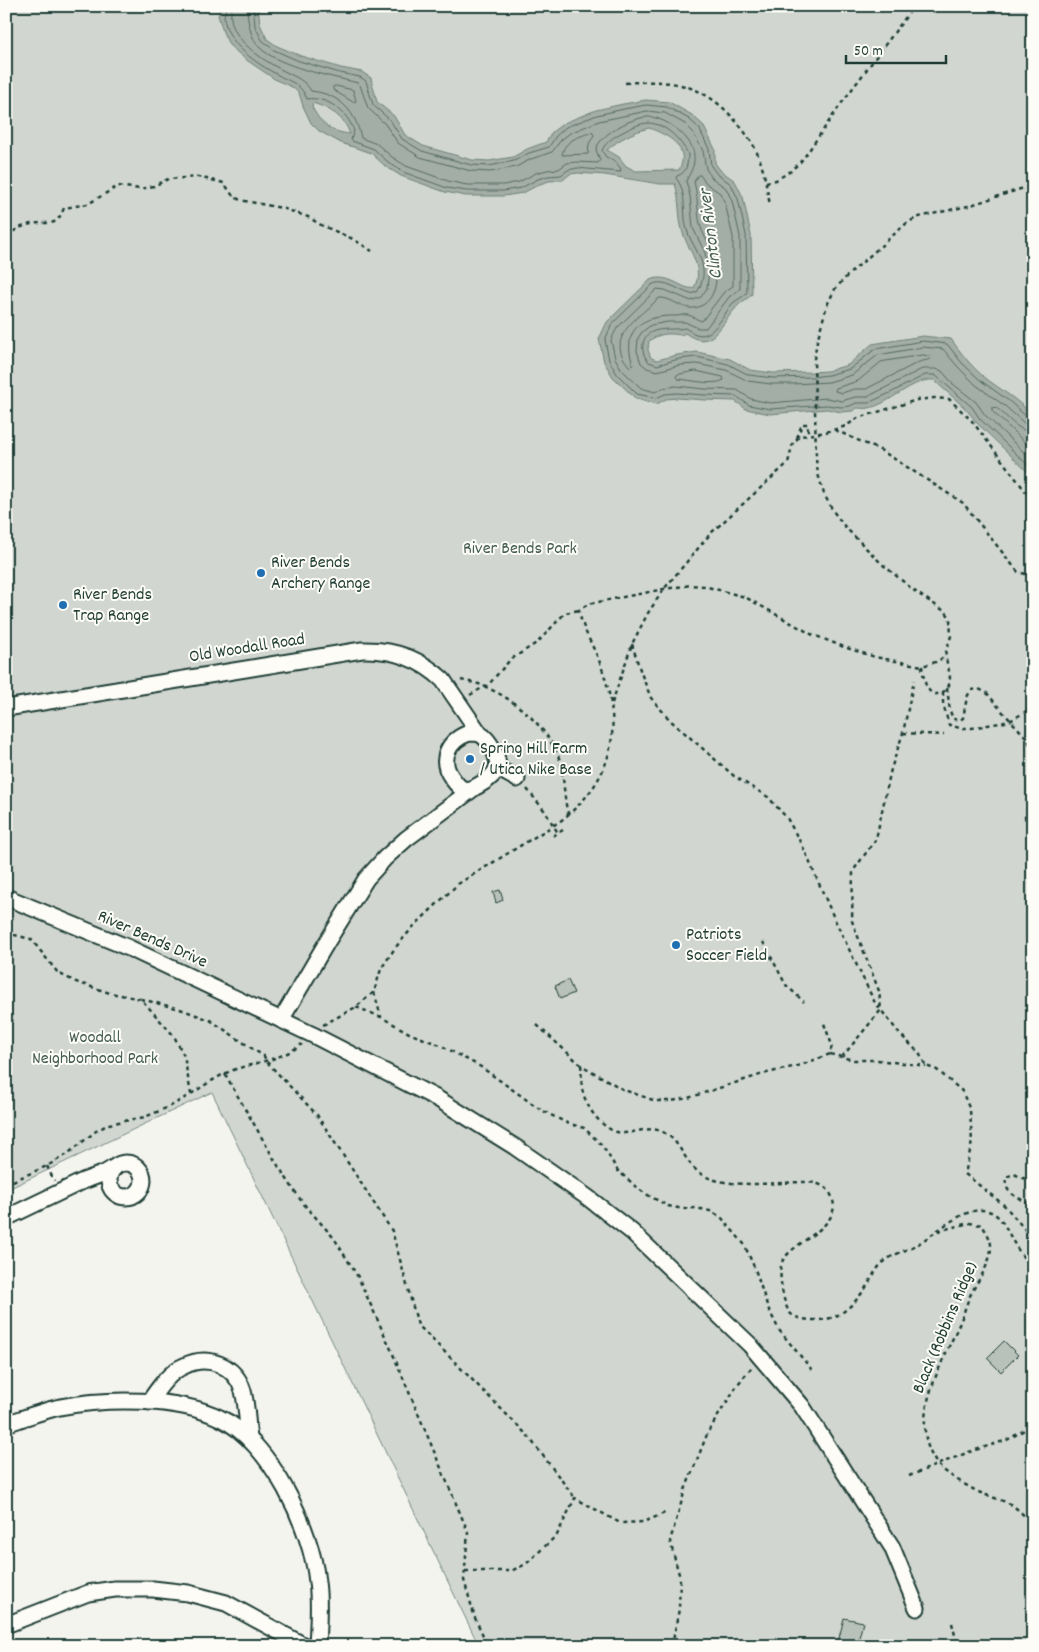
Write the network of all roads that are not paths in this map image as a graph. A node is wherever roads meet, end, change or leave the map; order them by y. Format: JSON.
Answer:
{"nodes":[{"id":1,"x":6,"y":708,"type":"edge"},
{"id":2,"x":468,"y":716,"type":"junction"},
{"id":3,"x":480,"y":734,"type":"junction"},
{"id":4,"x":461,"y":736,"type":"junction"},
{"id":5,"x":498,"y":768,"type":"junction"},
{"id":6,"x":517,"y":779,"type":"road end"},
{"id":7,"x":456,"y":783,"type":"junction"},
{"id":8,"x":474,"y":788,"type":"junction"},
{"id":9,"x":458,"y":801,"type":"junction"},
{"id":10,"x":6,"y":897,"type":"edge"},
{"id":11,"x":281,"y":1020,"type":"junction"},
{"id":12,"x":118,"y":1166,"type":"junction"},
{"id":13,"x":94,"y":1178,"type":"junction"},
{"id":14,"x":115,"y":1193,"type":"junction"},
{"id":15,"x":6,"y":1218,"type":"edge"},
{"id":16,"x":149,"y":1402,"type":"junction"},
{"id":17,"x":6,"y":1424,"type":"edge"},
{"id":18,"x":249,"y":1438,"type":"junction"},
{"id":19,"x":917,"y":1608,"type":"dead end"},
{"id":20,"x":6,"y":1625,"type":"edge"},
{"id":21,"x":304,"y":1646,"type":"edge"},
{"id":22,"x":317,"y":1646,"type":"edge"}],
"edges":[{"from":1,"to":2,"type":"street","name":"Old Woodall Road"},
{"from":2,"to":3,"type":"street","name":"Old Woodall Road"},
{"from":2,"to":4,"type":"street"},
{"from":3,"to":4,"type":"street"},
{"from":3,"to":5,"type":"street","name":"Old Woodall Road"},
{"from":4,"to":7,"type":"street"},
{"from":5,"to":6,"type":"street"},
{"from":5,"to":8,"type":"street"},
{"from":7,"to":8,"type":"street"},
{"from":7,"to":9,"type":"street"},
{"from":8,"to":9,"type":"street"},
{"from":9,"to":11,"type":"street"},
{"from":10,"to":11,"type":"street","name":"River Bends Drive"},
{"from":11,"to":19,"type":"street","name":"River Bends Drive"},
{"from":12,"to":13,"type":"street"},
{"from":12,"to":14,"type":"street"},
{"from":12,"to":14,"type":"street"},
{"from":13,"to":14,"type":"street"},
{"from":13,"to":15,"type":"street"},
{"from":16,"to":17,"type":"street"},
{"from":16,"to":18,"type":"street"},
{"from":16,"to":18,"type":"street"},
{"from":18,"to":22,"type":"street"},
{"from":20,"to":21,"type":"street"}]}
